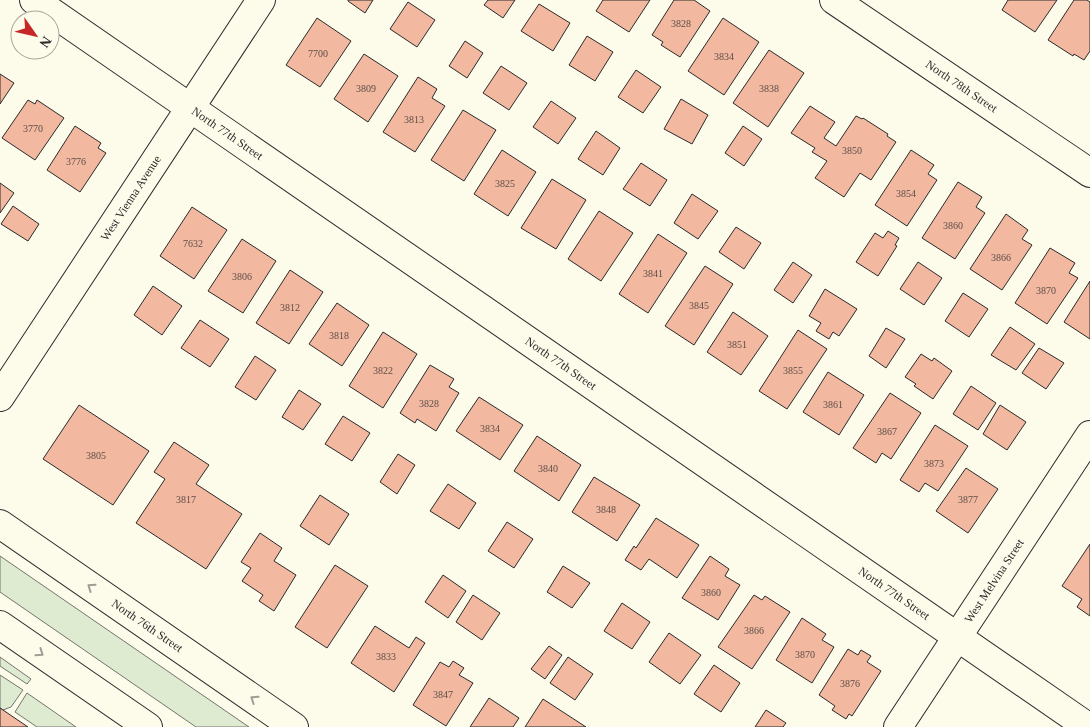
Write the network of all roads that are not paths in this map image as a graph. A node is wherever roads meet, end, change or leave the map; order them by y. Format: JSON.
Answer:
{"nodes":[{"id":1,"x":34,"y":0,"type":"edge"},
{"id":2,"x":261,"y":0,"type":"edge"},
{"id":3,"x":834,"y":0,"type":"edge"},
{"id":4,"x":190,"y":106,"type":"junction"},
{"id":5,"x":1090,"y":173,"type":"edge"},
{"id":6,"x":0,"y":397,"type":"edge"},
{"id":7,"x":1090,"y":435,"type":"edge"},
{"id":8,"x":0,"y":524,"type":"edge"},
{"id":9,"x":0,"y":625,"type":"edge"},
{"id":10,"x":956,"y":637,"type":"junction"},
{"id":11,"x":148,"y":727,"type":"edge"},
{"id":12,"x":294,"y":727,"type":"edge"},
{"id":13,"x":898,"y":727,"type":"edge"},
{"id":14,"x":1088,"y":727,"type":"edge"}],
"edges":[{"from":1,"to":4,"type":"street","name":"North 77th Street"},
{"from":2,"to":4,"type":"street","name":"West Vienna Avenue"},
{"from":3,"to":5,"type":"street","name":"North 78th Street"},
{"from":4,"to":6,"type":"street","name":"West Vienna Avenue"},
{"from":4,"to":10,"type":"street","name":"North 77th Street"},
{"from":7,"to":10,"type":"street","name":"West Melvina Street"},
{"from":12,"to":8,"type":"street","name":"North 76th Street","one_way":true},
{"from":9,"to":11,"type":"street","one_way":true},
{"from":10,"to":13,"type":"street","name":"West Melvina Street"},
{"from":10,"to":14,"type":"street","name":"North 77th Street"}]}
